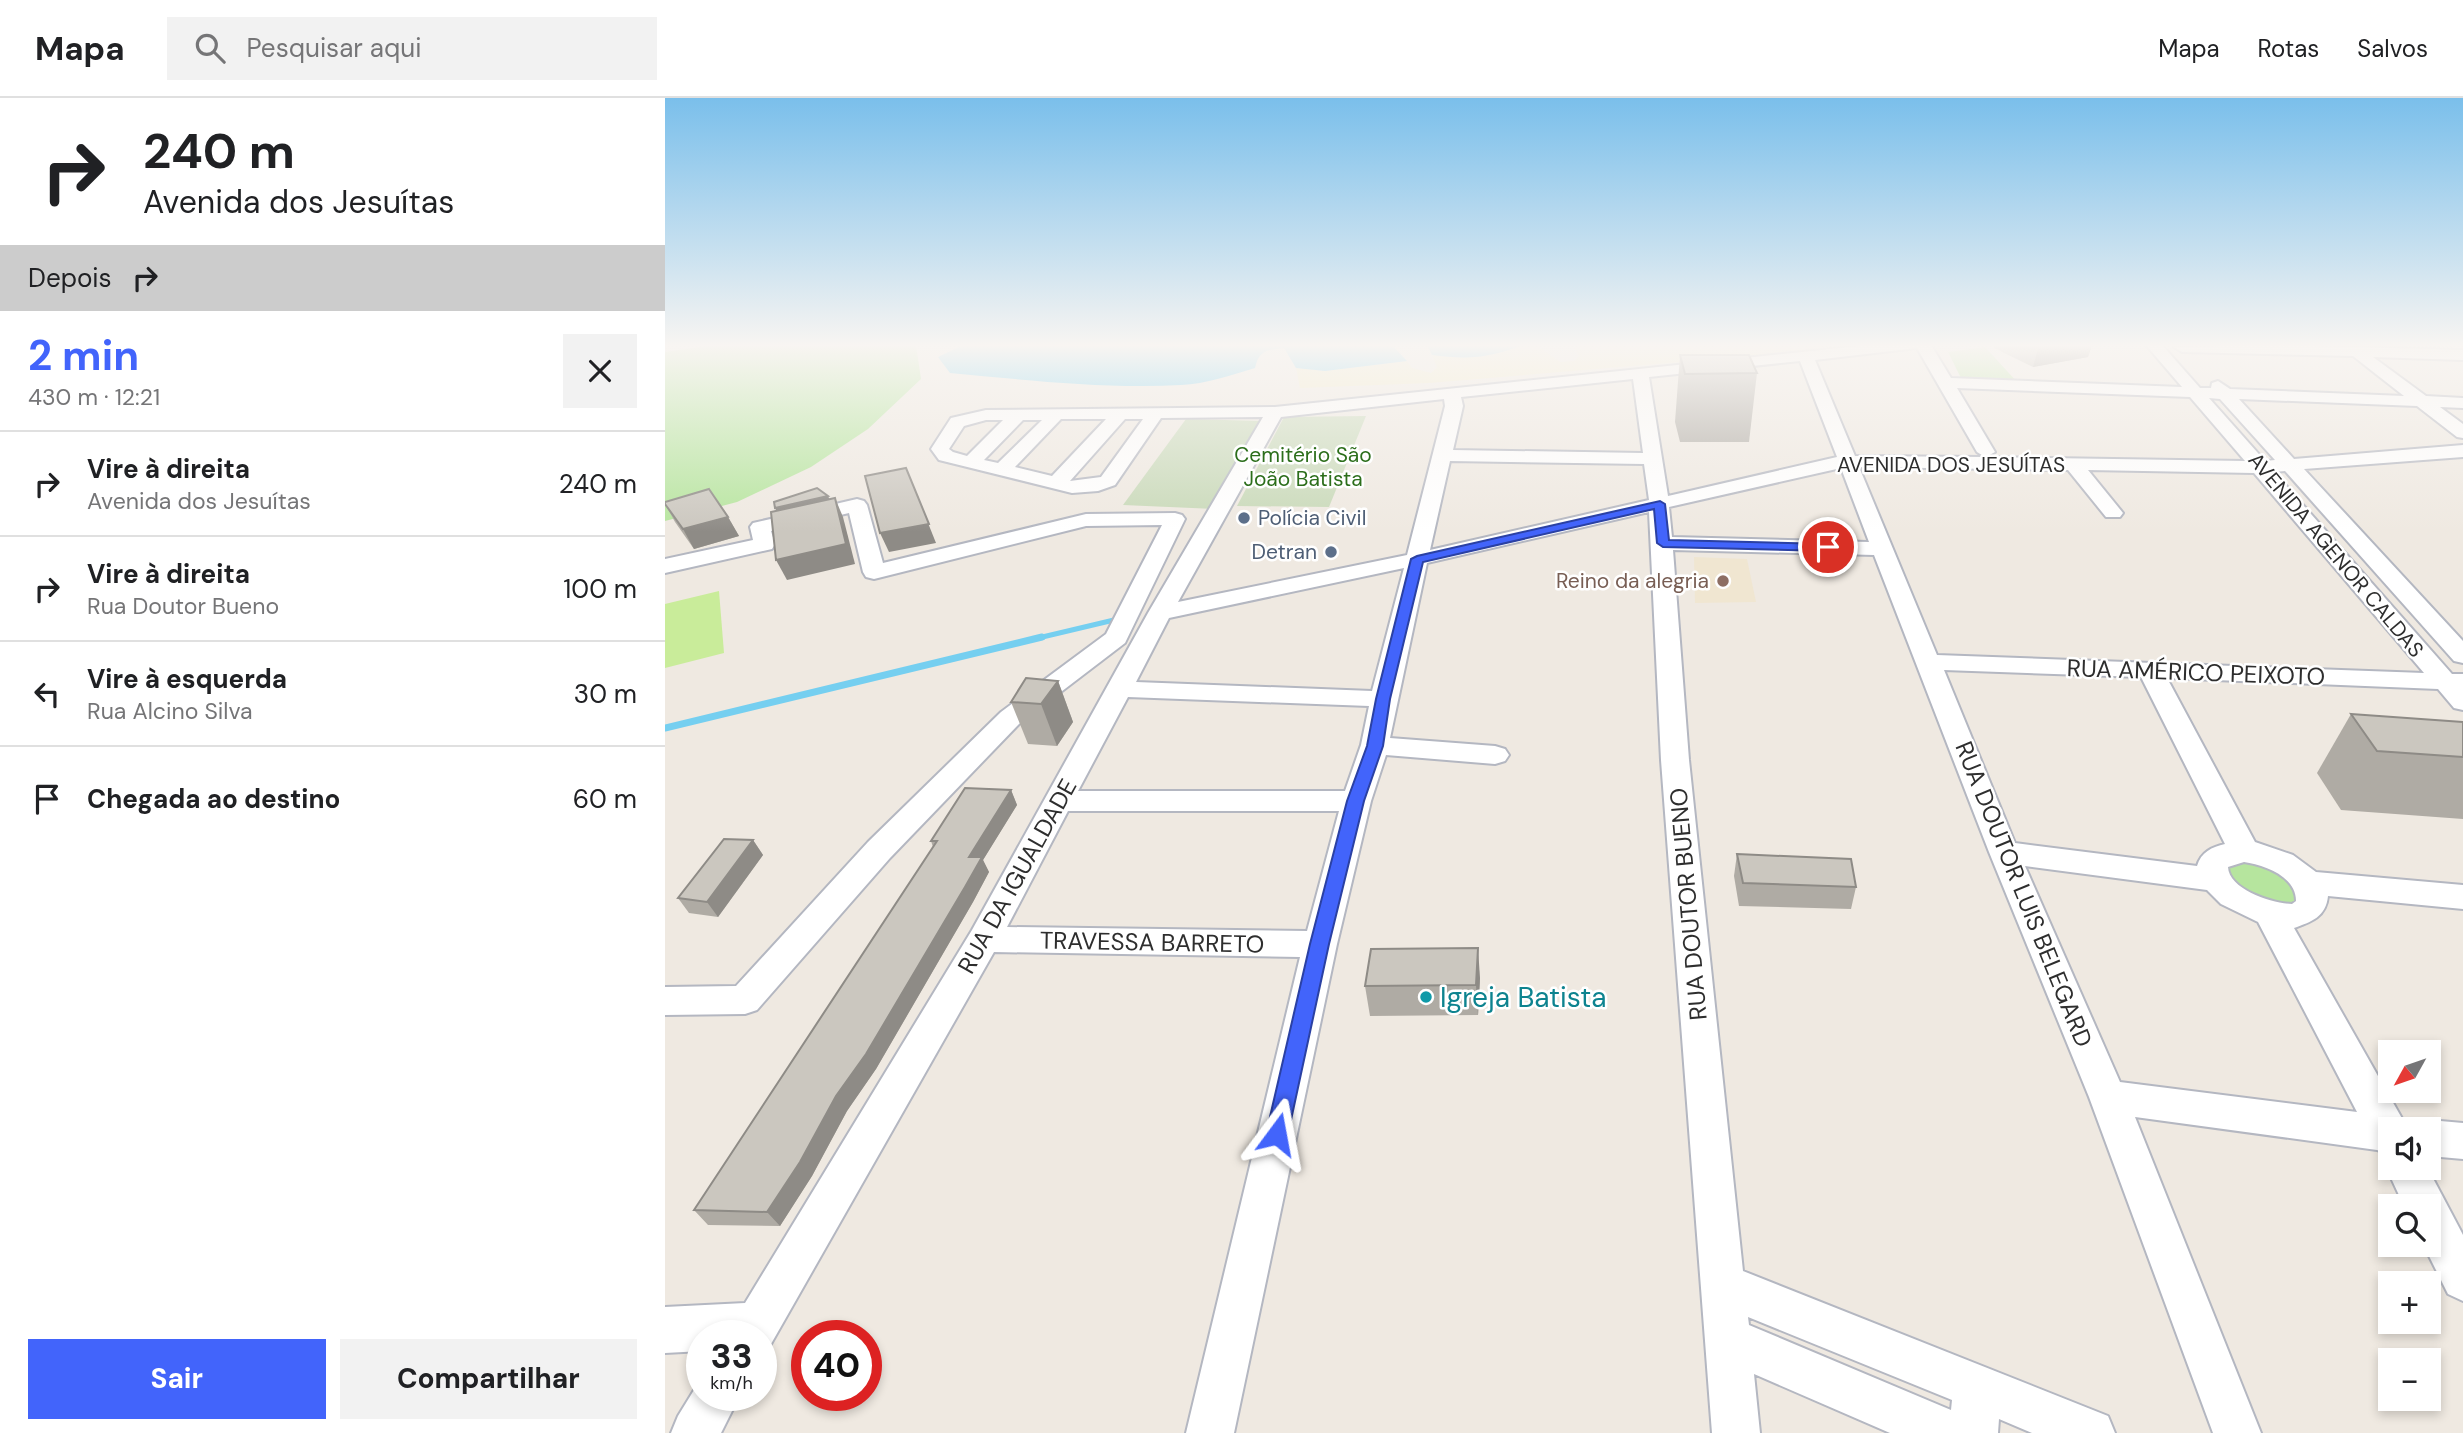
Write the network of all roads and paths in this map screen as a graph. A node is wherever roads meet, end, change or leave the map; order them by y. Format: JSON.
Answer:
{"nodes":[{"id":1,"x":1324,"y":407,"type":"edge"},
{"id":2,"x":1454,"y":407,"type":"edge"},
{"id":3,"x":1645,"y":407,"type":"edge"},
{"id":4,"x":1825,"y":407,"type":"edge"},
{"id":5,"x":1961,"y":407,"type":"edge"},
{"id":6,"x":2221,"y":407,"type":"edge"},
{"id":7,"x":2237,"y":407,"type":"edge"},
{"id":8,"x":2430,"y":407,"type":"edge"},
{"id":9,"x":1275,"y":412,"type":"junction"},
{"id":10,"x":1120,"y":414,"type":"junction"},
{"id":11,"x":1156,"y":414,"type":"junction"},
{"id":12,"x":1018,"y":415,"type":"junction"},
{"id":13,"x":1056,"y":415,"type":"junction"},
{"id":14,"x":2463,"y":433,"type":"edge"},
{"id":15,"x":2463,"y":442,"type":"edge"},
{"id":16,"x":2463,"y":451,"type":"edge"},
{"id":17,"x":1986,"y":452,"type":"junction"},
{"id":18,"x":1442,"y":454,"type":"junction"},
{"id":19,"x":1843,"y":455,"type":"junction"},
{"id":20,"x":2285,"y":458,"type":"junction"},
{"id":21,"x":1652,"y":459,"type":"junction"},
{"id":22,"x":972,"y":461,"type":"junction"},
{"id":23,"x":2073,"y":464,"type":"junction"},
{"id":24,"x":2261,"y":467,"type":"junction"},
{"id":25,"x":1003,"y":469,"type":"junction"},
{"id":26,"x":2164,"y":477,"type":"dead end"},
{"id":27,"x":1057,"y":483,"type":"junction"},
{"id":28,"x":1658,"y":499,"type":"junction"},
{"id":29,"x":2113,"y":513,"type":"dead end"},
{"id":30,"x":1663,"y":543,"type":"junction"},
{"id":31,"x":1883,"y":549,"type":"junction"},
{"id":32,"x":1418,"y":553,"type":"junction"},
{"id":33,"x":2345,"y":565,"type":"junction"},
{"id":34,"x":665,"y":566,"type":"edge"},
{"id":35,"x":2384,"y":568,"type":"junction"},
{"id":36,"x":1163,"y":608,"type":"junction"},
{"id":37,"x":2463,"y":656,"type":"edge"},
{"id":38,"x":1929,"y":662,"type":"junction"},
{"id":39,"x":2150,"y":671,"type":"junction"},
{"id":40,"x":2453,"y":681,"type":"edge"},
{"id":41,"x":1119,"y":690,"type":"junction"},
{"id":42,"x":1383,"y":699,"type":"junction"},
{"id":43,"x":2463,"y":702,"type":"edge"},
{"id":44,"x":1375,"y":746,"type":"junction"},
{"id":45,"x":1495,"y":755,"type":"dead end"},
{"id":46,"x":1058,"y":800,"type":"junction"},
{"id":47,"x":1356,"y":801,"type":"junction"},
{"id":48,"x":2244,"y":851,"type":"junction"},
{"id":49,"x":2004,"y":852,"type":"junction"},
{"id":50,"x":2215,"y":880,"type":"junction"},
{"id":51,"x":2308,"y":883,"type":"junction"},
{"id":52,"x":2463,"y":897,"type":"edge"},
{"id":53,"x":2270,"y":915,"type":"junction"},
{"id":54,"x":984,"y":939,"type":"junction"},
{"id":55,"x":1320,"y":944,"type":"junction"},
{"id":56,"x":665,"y":1001,"type":"edge"},
{"id":57,"x":2108,"y":1097,"type":"junction"},
{"id":58,"x":2380,"y":1117,"type":"edge"},
{"id":59,"x":2441,"y":1139,"type":"edge"},
{"id":60,"x":2378,"y":1140,"type":"edge"},
{"id":61,"x":2463,"y":1141,"type":"edge"},
{"id":62,"x":2441,"y":1236,"type":"edge"},
{"id":63,"x":2463,"y":1279,"type":"edge"},
{"id":64,"x":1723,"y":1285,"type":"junction"},
{"id":65,"x":760,"y":1320,"type":"edge"},
{"id":66,"x":665,"y":1330,"type":"edge"},
{"id":67,"x":686,"y":1330,"type":"edge"},
{"id":68,"x":1729,"y":1340,"type":"junction"},
{"id":69,"x":1976,"y":1387,"type":"junction"},
{"id":70,"x":707,"y":1411,"type":"edge"},
{"id":71,"x":695,"y":1433,"type":"edge"},
{"id":72,"x":1210,"y":1433,"type":"edge"},
{"id":73,"x":1736,"y":1433,"type":"edge"},
{"id":74,"x":1947,"y":1433,"type":"edge"},
{"id":75,"x":1974,"y":1433,"type":"edge"},
{"id":76,"x":2091,"y":1433,"type":"edge"},
{"id":77,"x":2237,"y":1433,"type":"edge"}],
"edges":[{"from":1,"to":9,"type":"street"},
{"from":2,"to":18,"type":"street"},
{"from":3,"to":21,"type":"street","name":"RUA DOUTOR BUENO"},
{"from":4,"to":19,"type":"street","name":"RUA DOUTOR LUIS BELEGARD"},
{"from":5,"to":17,"type":"street"},
{"from":6,"to":24,"type":"street","name":"AVENIDA AGENOR CALDAS"},
{"from":7,"to":20,"type":"street","name":"AVENIDA AGENOR CALDAS"},
{"from":8,"to":14,"type":"street"},
{"from":9,"to":11,"type":"street"},
{"from":9,"to":36,"type":"street","name":"RUA DA IGUALDADE"},
{"from":10,"to":11,"type":"street"},
{"from":10,"to":13,"type":"street"},
{"from":10,"to":27,"type":"street"},
{"from":11,"to":27,"type":"street"},
{"from":12,"to":13,"type":"street"},
{"from":12,"to":22,"type":"street"},
{"from":12,"to":22,"type":"street"},
{"from":13,"to":25,"type":"street"},
{"from":15,"to":20,"type":"street","name":"AVENIDA DOS JESUÍTAS"},
{"from":16,"to":20,"type":"street","name":"AVENIDA DOS JESUÍTAS"},
{"from":17,"to":19,"type":"street","name":"AVENIDA DOS JESUÍTAS"},
{"from":17,"to":24,"type":"street","name":"AVENIDA DOS JESUÍTAS"},
{"from":18,"to":21,"type":"street"},
{"from":18,"to":32,"type":"street"},
{"from":19,"to":23,"type":"street","name":"AVENIDA DOS JESUÍTAS"},
{"from":19,"to":28,"type":"street","name":"AVENIDA DOS JESUÍTAS"},
{"from":19,"to":31,"type":"street","name":"RUA DOUTOR LUIS BELEGARD"},
{"from":20,"to":24,"type":"street","name":"AVENIDA DOS JESUÍTAS"},
{"from":20,"to":35,"type":"street","name":"AVENIDA AGENOR CALDAS"},
{"from":21,"to":28,"type":"street","name":"RUA DOUTOR BUENO"},
{"from":22,"to":25,"type":"street"},
{"from":23,"to":24,"type":"street","name":"AVENIDA DOS JESUÍTAS"},
{"from":23,"to":29,"type":"street"},
{"from":24,"to":26,"type":"street"},
{"from":24,"to":33,"type":"street","name":"AVENIDA AGENOR CALDAS"},
{"from":25,"to":27,"type":"street"},
{"from":28,"to":30,"type":"street","name":"RUA DOUTOR BUENO"},
{"from":28,"to":32,"type":"street","name":"AVENIDA DOS JESUÍTAS"},
{"from":30,"to":31,"type":"street"},
{"from":30,"to":64,"type":"street","name":"RUA DOUTOR BUENO"},
{"from":31,"to":38,"type":"street","name":"RUA DOUTOR LUIS BELEGARD"},
{"from":32,"to":36,"type":"street","name":"AVENIDA DOS JESUÍTAS"},
{"from":32,"to":42,"type":"street"},
{"from":33,"to":35,"type":"street"},
{"from":33,"to":40,"type":"street","name":"AVENIDA AGENOR CALDAS"},
{"from":34,"to":56,"type":"street"},
{"from":35,"to":37,"type":"street","name":"AVENIDA AGENOR CALDAS"},
{"from":36,"to":41,"type":"street","name":"RUA DA IGUALDADE"},
{"from":38,"to":39,"type":"street","name":"RUA AMÉRICO PEIXOTO"},
{"from":38,"to":49,"type":"street","name":"RUA DOUTOR LUIS BELEGARD"},
{"from":39,"to":40,"type":"street","name":"RUA AMÉRICO PEIXOTO"},
{"from":39,"to":48,"type":"street"},
{"from":40,"to":43,"type":"street","name":"AVENIDA AGENOR CALDAS"},
{"from":41,"to":42,"type":"street"},
{"from":41,"to":46,"type":"street","name":"RUA DA IGUALDADE"},
{"from":42,"to":44,"type":"street"},
{"from":44,"to":45,"type":"street"},
{"from":44,"to":47,"type":"street"},
{"from":46,"to":47,"type":"street"},
{"from":46,"to":54,"type":"street","name":"RUA DA IGUALDADE"},
{"from":47,"to":55,"type":"street"},
{"from":48,"to":50,"type":"street"},
{"from":48,"to":51,"type":"street"},
{"from":49,"to":50,"type":"street"},
{"from":49,"to":57,"type":"street","name":"RUA DOUTOR LUIS BELEGARD"},
{"from":50,"to":53,"type":"street"},
{"from":51,"to":52,"type":"street"},
{"from":51,"to":53,"type":"street"},
{"from":53,"to":58,"type":"street"},
{"from":54,"to":55,"type":"street","name":"TRAVESSA BARRETO"},
{"from":54,"to":65,"type":"street","name":"RUA DA IGUALDADE"},
{"from":55,"to":72,"type":"street"},
{"from":57,"to":60,"type":"street"},
{"from":57,"to":77,"type":"street","name":"RUA DOUTOR LUIS BELEGARD"},
{"from":59,"to":61,"type":"street"},
{"from":62,"to":63,"type":"street"},
{"from":64,"to":68,"type":"street","name":"RUA DOUTOR BUENO"},
{"from":64,"to":69,"type":"street"},
{"from":66,"to":67,"type":"street"},
{"from":68,"to":73,"type":"street","name":"RUA DOUTOR BUENO"},
{"from":68,"to":74,"type":"street"},
{"from":69,"to":75,"type":"street"},
{"from":69,"to":76,"type":"street"},
{"from":70,"to":71,"type":"street"}]}
